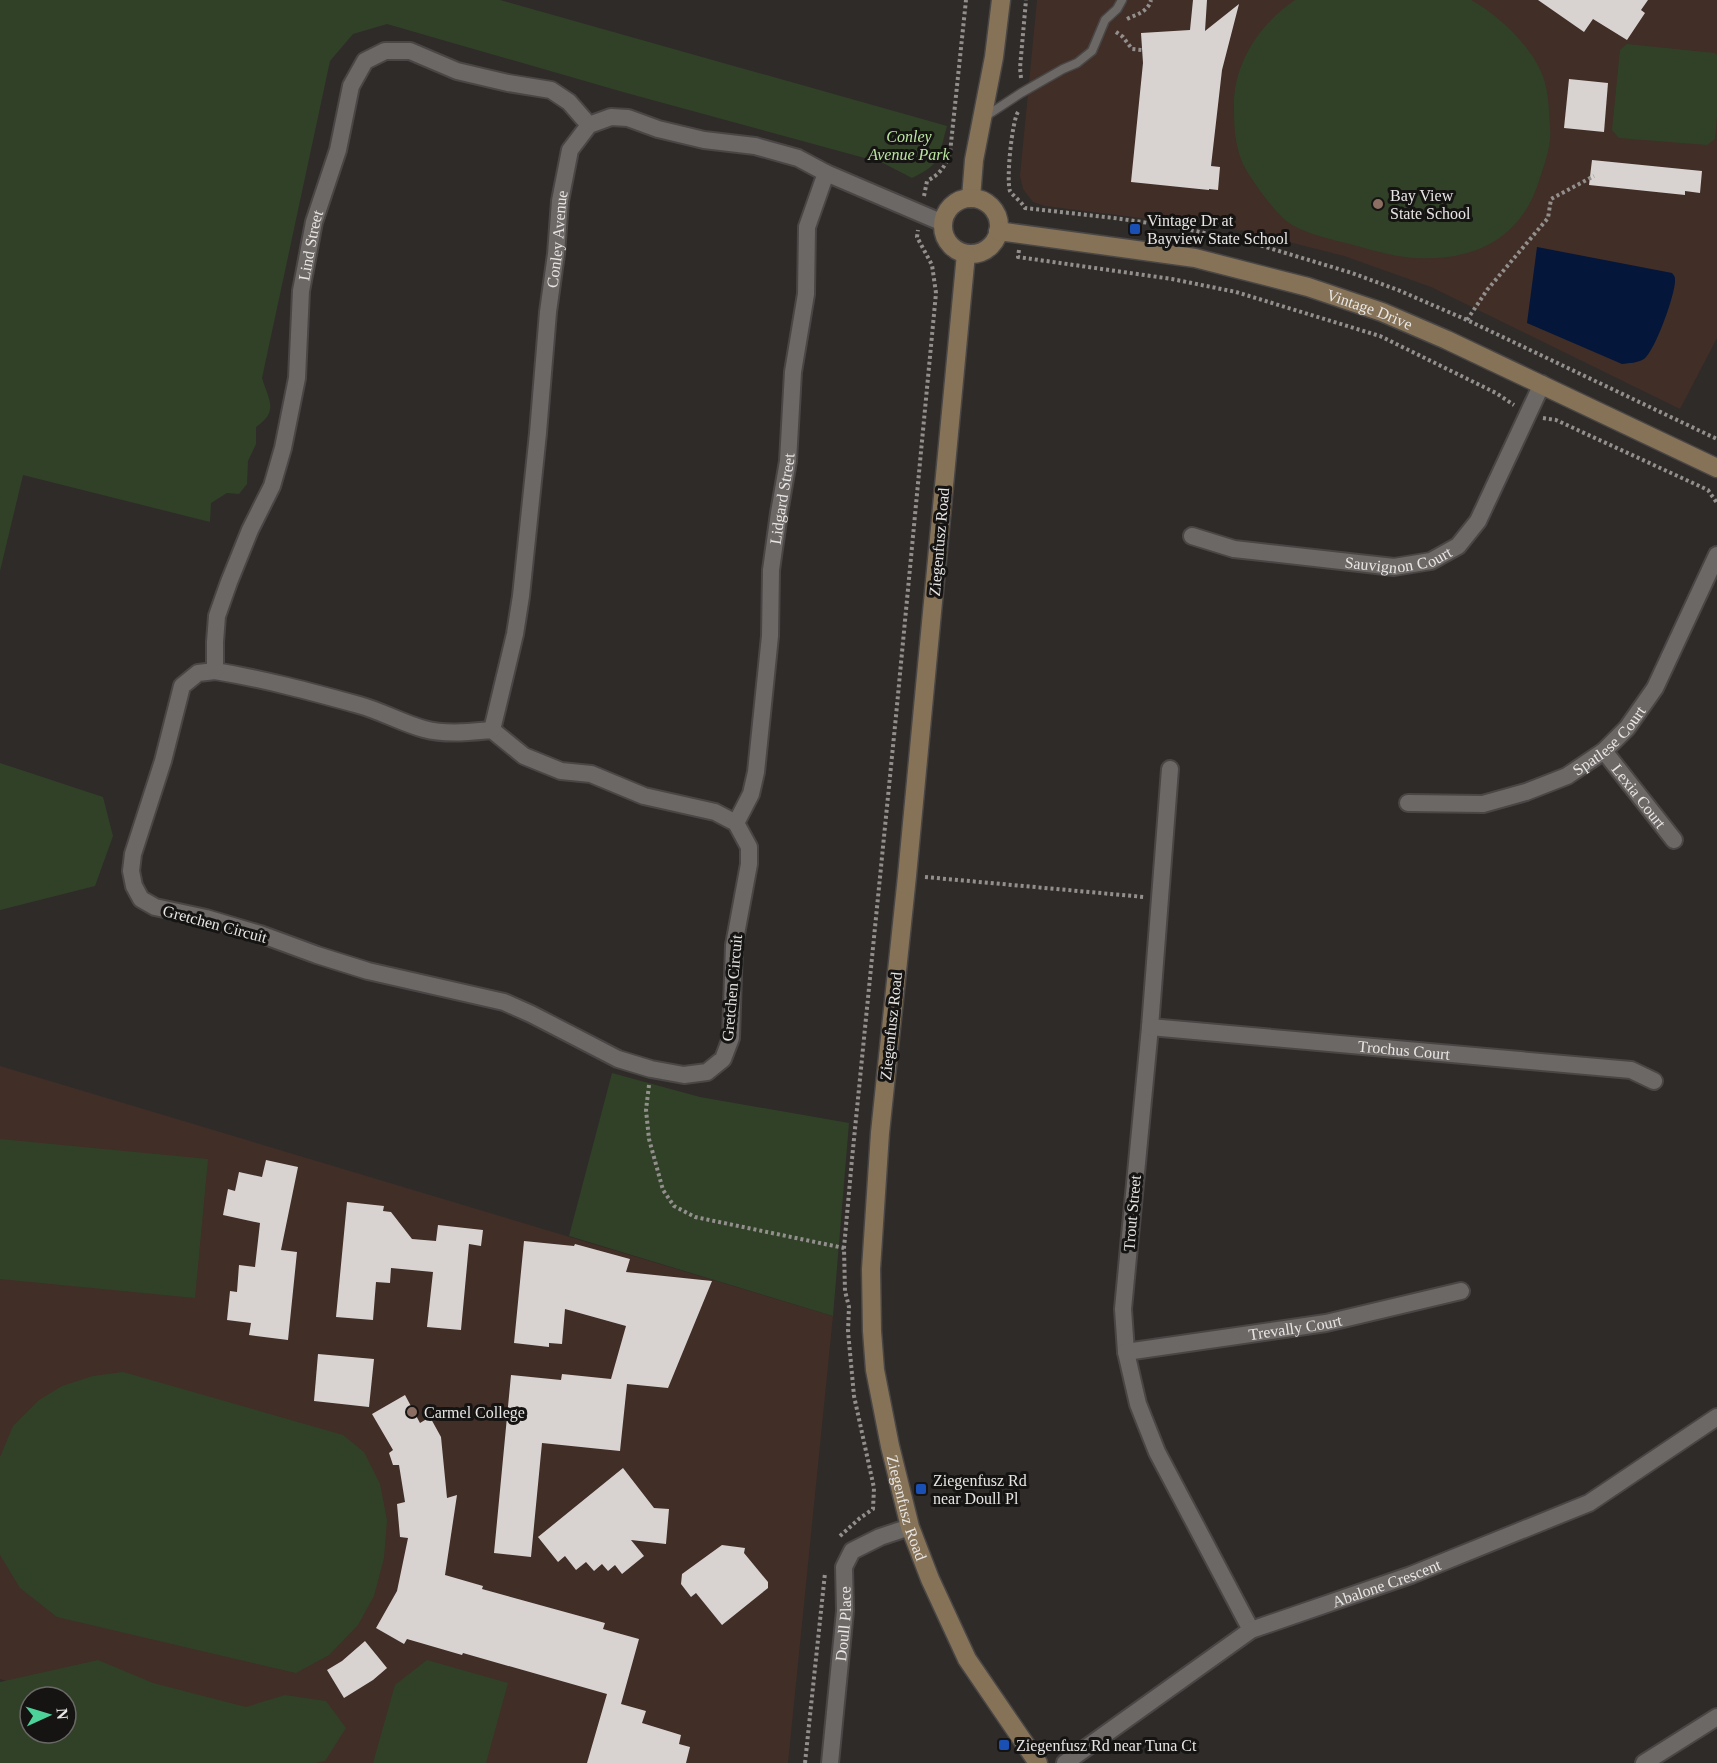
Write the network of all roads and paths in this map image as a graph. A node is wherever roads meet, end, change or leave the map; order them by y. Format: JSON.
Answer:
{"nodes":[{"id":1,"x":966,"y":0,"type":"edge"},
{"id":2,"x":1001,"y":0,"type":"edge"},
{"id":3,"x":1026,"y":0,"type":"edge"},
{"id":4,"x":1122,"y":0,"type":"edge"},
{"id":5,"x":1116,"y":32,"type":"dead end"},
{"id":6,"x":1142,"y":50,"type":"dead end"},
{"id":7,"x":1021,"y":93,"type":"junction"},
{"id":8,"x":983,"y":118,"type":"junction"},
{"id":9,"x":589,"y":125,"type":"junction"},
{"id":10,"x":826,"y":173,"type":"junction"},
{"id":11,"x":1594,"y":176,"type":"dead end"},
{"id":12,"x":971,"y":198,"type":"junction"},
{"id":13,"x":1025,"y":208,"type":"junction"},
{"id":14,"x":921,"y":213,"type":"junction"},
{"id":15,"x":943,"y":223,"type":"junction"},
{"id":16,"x":998,"y":231,"type":"junction"},
{"id":17,"x":1020,"y":234,"type":"junction"},
{"id":18,"x":966,"y":254,"type":"junction"},
{"id":19,"x":1467,"y":321,"type":"junction"},
{"id":20,"x":1542,"y":384,"type":"junction"},
{"id":21,"x":1529,"y":412,"type":"junction"},
{"id":22,"x":1717,"y":439,"type":"edge"},
{"id":23,"x":1717,"y":468,"type":"edge"},
{"id":24,"x":1717,"y":503,"type":"edge"},
{"id":25,"x":1192,"y":536,"type":"dead end"},
{"id":26,"x":1717,"y":555,"type":"edge"},
{"id":27,"x":215,"y":671,"type":"junction"},
{"id":28,"x":492,"y":730,"type":"junction"},
{"id":29,"x":1604,"y":751,"type":"junction"},
{"id":30,"x":1170,"y":769,"type":"dead end"},
{"id":31,"x":1408,"y":803,"type":"dead end"},
{"id":32,"x":736,"y":823,"type":"junction"},
{"id":33,"x":1674,"y":840,"type":"dead end"},
{"id":34,"x":907,"y":876,"type":"junction"},
{"id":35,"x":1160,"y":899,"type":"junction"},
{"id":36,"x":1150,"y":1026,"type":"junction"},
{"id":37,"x":651,"y":1069,"type":"junction"},
{"id":38,"x":1654,"y":1081,"type":"dead end"},
{"id":39,"x":844,"y":1248,"type":"junction"},
{"id":40,"x":1461,"y":1291,"type":"dead end"},
{"id":41,"x":1126,"y":1352,"type":"junction"},
{"id":42,"x":1717,"y":1418,"type":"edge"},
{"id":43,"x":910,"y":1527,"type":"junction"},
{"id":44,"x":839,"y":1537,"type":"dead end"},
{"id":45,"x":825,"y":1564,"type":"dead end"},
{"id":46,"x":1251,"y":1630,"type":"junction"},
{"id":47,"x":1717,"y":1717,"type":"edge"},
{"id":48,"x":805,"y":1763,"type":"edge"},
{"id":49,"x":830,"y":1763,"type":"edge"},
{"id":50,"x":1038,"y":1763,"type":"edge"},
{"id":51,"x":1065,"y":1763,"type":"edge"},
{"id":52,"x":1644,"y":1763,"type":"edge"}],
"edges":[{"from":1,"to":14,"type":"path"},
{"from":2,"to":8,"type":"street"},
{"from":3,"to":7,"type":"path"},
{"from":4,"to":7,"type":"lane"},
{"from":5,"to":6,"type":"path"},
{"from":7,"to":8,"type":"lane"},
{"from":7,"to":13,"type":"path"},
{"from":8,"to":12,"type":"street"},
{"from":9,"to":10,"type":"street"},
{"from":9,"to":27,"type":"street","name":"Lind Street"},
{"from":9,"to":28,"type":"street","name":"Conley Avenue"},
{"from":10,"to":14,"type":"street"},
{"from":10,"to":32,"type":"street","name":"Lidgard Street"},
{"from":11,"to":19,"type":"path"},
{"from":12,"to":15,"type":"street"},
{"from":12,"to":16,"type":"street"},
{"from":13,"to":17,"type":"path"},
{"from":13,"to":19,"type":"path"},
{"from":14,"to":15,"type":"street"},
{"from":14,"to":39,"type":"path"},
{"from":15,"to":18,"type":"street"},
{"from":16,"to":17,"type":"street","name":"Vintage Drive"},
{"from":16,"to":18,"type":"street"},
{"from":17,"to":20,"type":"street","name":"Vintage Drive"},
{"from":17,"to":21,"type":"path"},
{"from":18,"to":34,"type":"street","name":"Ziegenfusz Road"},
{"from":19,"to":22,"type":"path"},
{"from":20,"to":21,"type":"street","name":"Sauvignon Court"},
{"from":20,"to":23,"type":"street","name":"Vintage Drive"},
{"from":21,"to":24,"type":"path"},
{"from":21,"to":25,"type":"street","name":"Sauvignon Court"},
{"from":26,"to":29,"type":"street","name":"Spatlese Court"},
{"from":27,"to":28,"type":"street"},
{"from":27,"to":37,"type":"street","name":"Gretchen Circuit"},
{"from":28,"to":32,"type":"street"},
{"from":29,"to":31,"type":"street","name":"Spatlese Court"},
{"from":29,"to":33,"type":"street","name":"Lexia Court"},
{"from":30,"to":35,"type":"street","name":"Trout Street"},
{"from":32,"to":37,"type":"street","name":"Gretchen Circuit"},
{"from":34,"to":35,"type":"path"},
{"from":34,"to":43,"type":"street","name":"Ziegenfusz Road"},
{"from":35,"to":36,"type":"street","name":"Trout Street"},
{"from":36,"to":38,"type":"street","name":"Trochus Court"},
{"from":36,"to":41,"type":"street","name":"Trout Street"},
{"from":37,"to":39,"type":"path"},
{"from":39,"to":44,"type":"path"},
{"from":40,"to":41,"type":"street","name":"Trevally Court"},
{"from":41,"to":46,"type":"street","name":"Trout Street"},
{"from":42,"to":46,"type":"street","name":"Abalone Crescent"},
{"from":43,"to":49,"type":"street","name":"Doull Place"},
{"from":43,"to":50,"type":"street","name":"Ziegenfusz Road"},
{"from":45,"to":48,"type":"path"},
{"from":46,"to":51,"type":"street","name":"Abalone Crescent"},
{"from":47,"to":52,"type":"street"}]}
